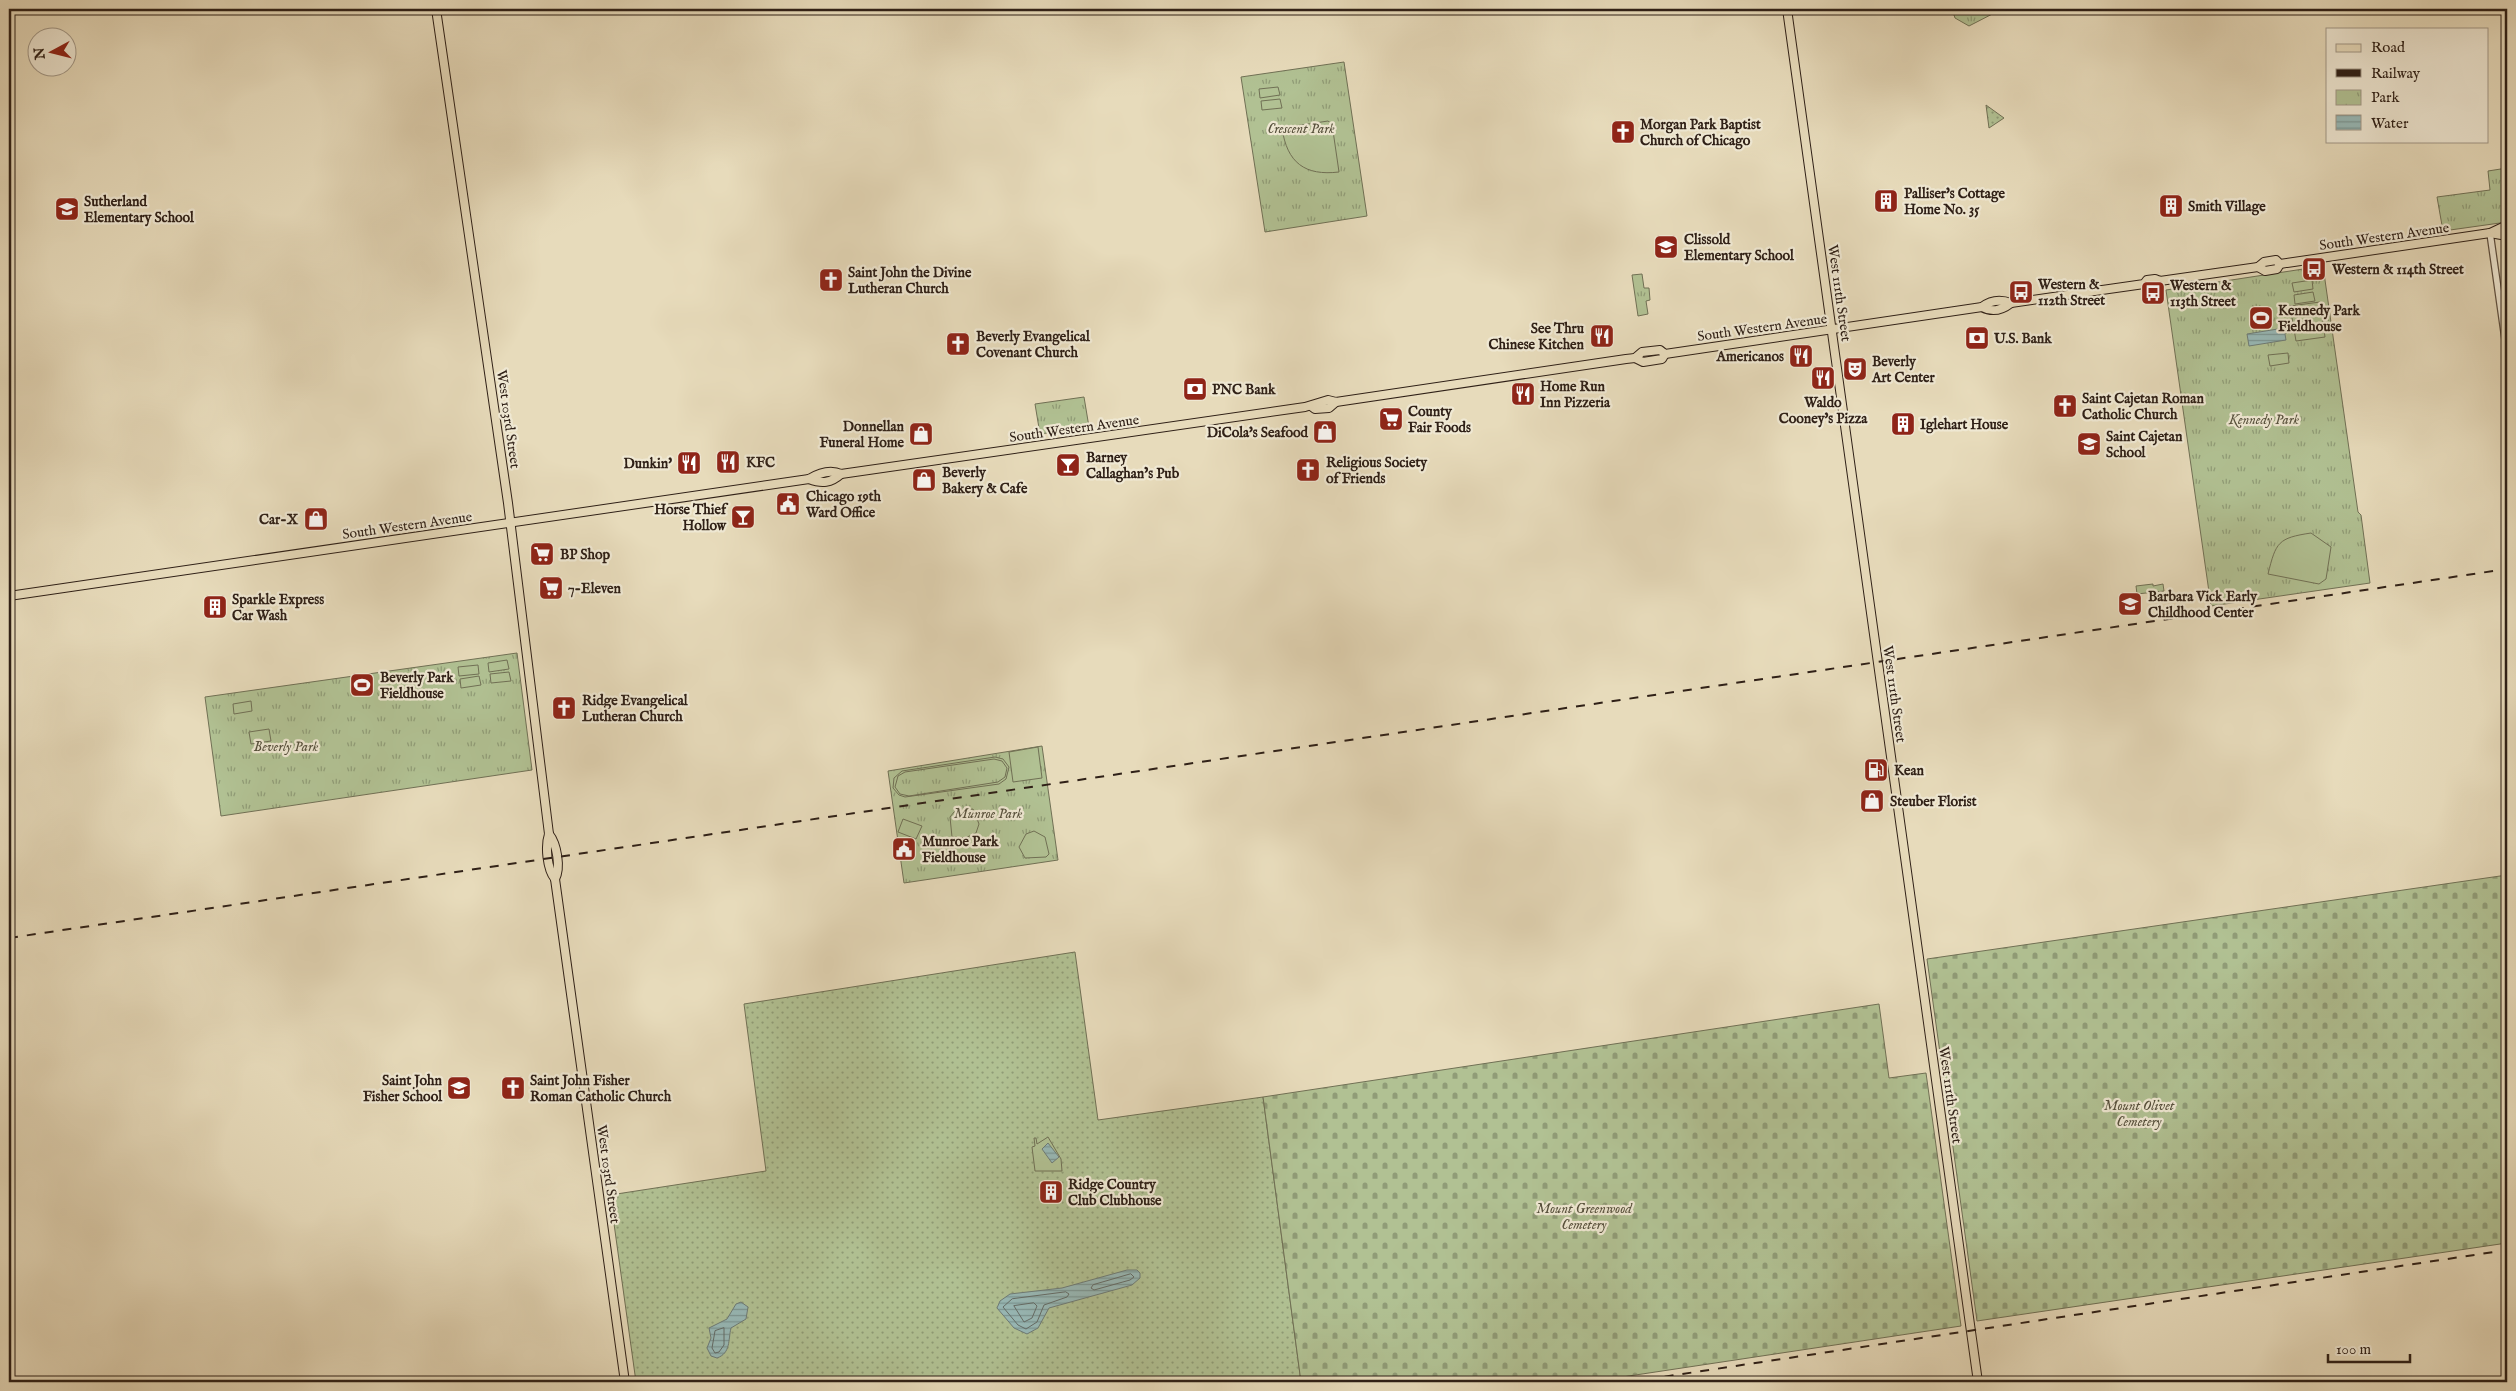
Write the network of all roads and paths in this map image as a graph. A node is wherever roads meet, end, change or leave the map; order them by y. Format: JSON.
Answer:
{"nodes":[{"id":1,"x":436,"y":9,"type":"edge"},
{"id":2,"x":1787,"y":9,"type":"edge"},
{"id":3,"x":2507,"y":225,"type":"edge"},
{"id":4,"x":2490,"y":233,"type":"junction"},
{"id":5,"x":2507,"y":236,"type":"edge"},
{"id":6,"x":1832,"y":329,"type":"junction"},
{"id":7,"x":2507,"y":353,"type":"edge"},
{"id":8,"x":511,"y":523,"type":"junction"},
{"id":9,"x":9,"y":596,"type":"edge"},
{"id":10,"x":625,"y":1382,"type":"edge"},
{"id":11,"x":1978,"y":1382,"type":"edge"}],
"edges":[{"from":1,"to":8,"type":"main road","name":"West 103rd Street"},
{"from":2,"to":6,"type":"main road","name":"West 111th Street"},
{"from":3,"to":4,"type":"main road","name":"South Western Avenue"},
{"from":4,"to":5,"type":"main road","name":"South Western Avenue"},
{"from":4,"to":6,"type":"main road","name":"South Western Avenue"},
{"from":4,"to":7,"type":"street"},
{"from":6,"to":8,"type":"main road","name":"South Western Avenue"},
{"from":6,"to":11,"type":"main road","name":"West 111th Street"},
{"from":8,"to":9,"type":"main road","name":"South Western Avenue"},
{"from":8,"to":10,"type":"main road","name":"West 103rd Street"}]}
